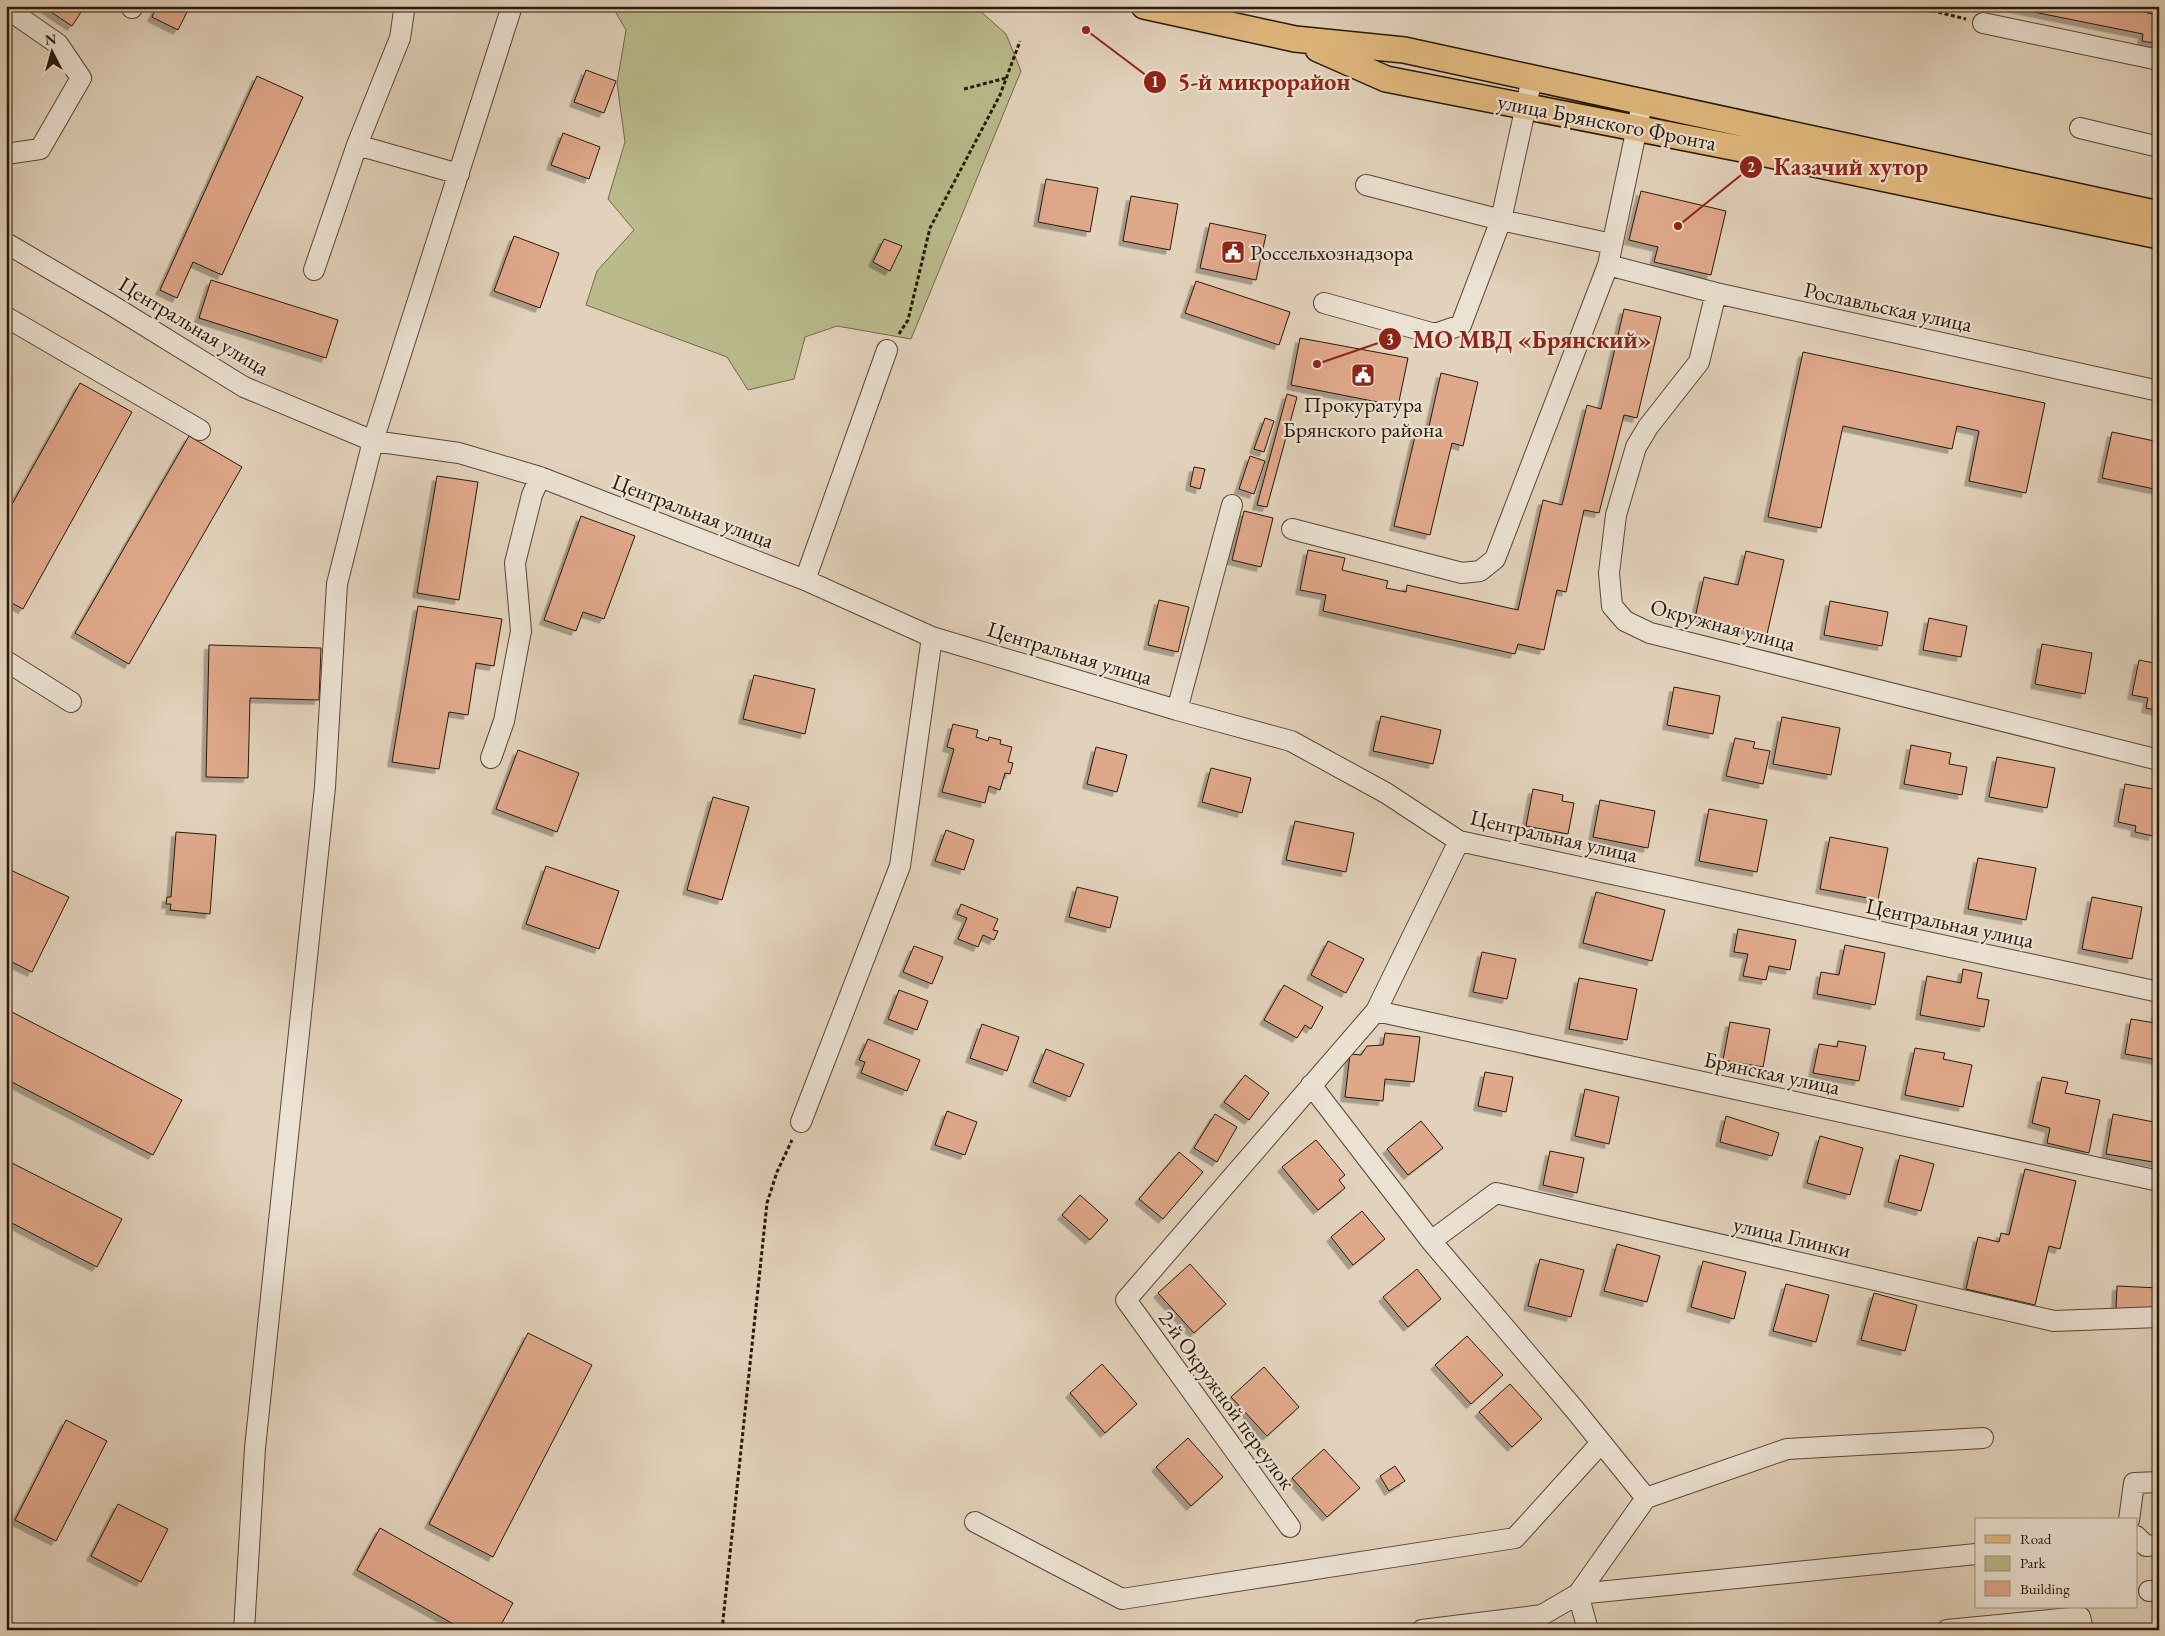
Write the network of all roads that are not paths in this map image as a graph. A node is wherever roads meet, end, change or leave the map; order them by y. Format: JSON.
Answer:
{"nodes":[{"id":1,"x":402,"y":6,"type":"edge"},
{"id":2,"x":512,"y":6,"type":"edge"},
{"id":3,"x":1144,"y":6,"type":"edge"},
{"id":4,"x":6,"y":8,"type":"edge"},
{"id":5,"x":1194,"y":12,"type":"edge"},
{"id":6,"x":1984,"y":23,"type":"road end"},
{"id":7,"x":1296,"y":39,"type":"junction"},
{"id":8,"x":2159,"y":60,"type":"edge"},
{"id":9,"x":1532,"y":78,"type":"junction"},
{"id":10,"x":1642,"y":101,"type":"junction"},
{"id":11,"x":1526,"y":107,"type":"junction"},
{"id":12,"x":1637,"y":128,"type":"junction"},
{"id":13,"x":2080,"y":128,"type":"dead end"},
{"id":14,"x":357,"y":145,"type":"junction"},
{"id":15,"x":2159,"y":146,"type":"edge"},
{"id":16,"x":6,"y":154,"type":"edge"},
{"id":17,"x":459,"y":174,"type":"junction"},
{"id":18,"x":1366,"y":185,"type":"dead end"},
{"id":19,"x":2159,"y":214,"type":"edge"},
{"id":20,"x":1501,"y":220,"type":"junction"},
{"id":21,"x":2159,"y":236,"type":"edge"},
{"id":22,"x":6,"y":243,"type":"edge"},
{"id":23,"x":1612,"y":244,"type":"junction"},
{"id":24,"x":1608,"y":265,"type":"junction"},
{"id":25,"x":314,"y":270,"type":"dead end"},
{"id":26,"x":1716,"y":294,"type":"junction"},
{"id":27,"x":1324,"y":303,"type":"dead end"},
{"id":28,"x":6,"y":317,"type":"edge"},
{"id":29,"x":887,"y":350,"type":"road end"},
{"id":30,"x":2159,"y":391,"type":"edge"},
{"id":31,"x":200,"y":430,"type":"dead end"},
{"id":32,"x":373,"y":441,"type":"junction"},
{"id":33,"x":540,"y":476,"type":"junction"},
{"id":34,"x":1232,"y":505,"type":"dead end"},
{"id":35,"x":1292,"y":529,"type":"dead end"},
{"id":36,"x":805,"y":580,"type":"junction"},
{"id":37,"x":932,"y":636,"type":"junction"},
{"id":38,"x":6,"y":661,"type":"edge"},
{"id":39,"x":71,"y":702,"type":"dead end"},
{"id":40,"x":1178,"y":710,"type":"junction"},
{"id":41,"x":491,"y":758,"type":"dead end"},
{"id":42,"x":2159,"y":760,"type":"edge"},
{"id":43,"x":1459,"y":841,"type":"junction"},
{"id":44,"x":2159,"y":992,"type":"edge"},
{"id":45,"x":1376,"y":1011,"type":"junction"},
{"id":46,"x":1311,"y":1085,"type":"junction"},
{"id":47,"x":801,"y":1122,"type":"road end"},
{"id":48,"x":2159,"y":1181,"type":"edge"},
{"id":49,"x":1431,"y":1241,"type":"junction"},
{"id":50,"x":2159,"y":1317,"type":"edge"},
{"id":51,"x":1983,"y":1438,"type":"dead end"},
{"id":52,"x":1602,"y":1443,"type":"junction"},
{"id":53,"x":2159,"y":1482,"type":"edge"},
{"id":54,"x":1646,"y":1498,"type":"junction"},
{"id":55,"x":2129,"y":1518,"type":"edge"},
{"id":56,"x":975,"y":1522,"type":"dead end"},
{"id":57,"x":1290,"y":1527,"type":"dead end"},
{"id":58,"x":2138,"y":1538,"type":"edge"},
{"id":59,"x":2159,"y":1545,"type":"edge"},
{"id":60,"x":1975,"y":1554,"type":"edge"},
{"id":61,"x":1578,"y":1594,"type":"junction"},
{"id":62,"x":244,"y":1630,"type":"edge"},
{"id":63,"x":1422,"y":1630,"type":"edge"},
{"id":64,"x":1588,"y":1630,"type":"edge"},
{"id":65,"x":1946,"y":1630,"type":"edge"},
{"id":66,"x":2083,"y":1630,"type":"edge"}],
"edges":[{"from":1,"to":14,"type":"street"},
{"from":2,"to":17,"type":"street"},
{"from":3,"to":5,"type":"main road","name":"улица Брянского Фронта"},
{"from":4,"to":16,"type":"street"},
{"from":5,"to":7,"type":"main road","name":"улица Брянского Фронта"},
{"from":6,"to":8,"type":"street"},
{"from":7,"to":9,"type":"main road","name":"улица Брянского Фронта"},
{"from":7,"to":11,"type":"main road","name":"улица Брянского Фронта"},
{"from":9,"to":10,"type":"main road","name":"улица Брянского Фронта"},
{"from":9,"to":11,"type":"street"},
{"from":10,"to":12,"type":"street"},
{"from":10,"to":19,"type":"main road","name":"улица Брянского Фронта"},
{"from":11,"to":12,"type":"main road","name":"улица Брянского Фронта"},
{"from":11,"to":20,"type":"street"},
{"from":12,"to":21,"type":"main road","name":"улица Брянского Фронта"},
{"from":12,"to":23,"type":"street"},
{"from":13,"to":15,"type":"street"},
{"from":14,"to":17,"type":"street"},
{"from":14,"to":25,"type":"street"},
{"from":17,"to":32,"type":"street"},
{"from":18,"to":20,"type":"street"},
{"from":20,"to":23,"type":"street"},
{"from":20,"to":27,"type":"street"},
{"from":22,"to":32,"type":"street","name":"Центральная улица"},
{"from":23,"to":24,"type":"street"},
{"from":24,"to":26,"type":"street","name":"Рославльская улица"},
{"from":24,"to":35,"type":"street"},
{"from":26,"to":30,"type":"street","name":"Рославльская улица"},
{"from":26,"to":42,"type":"street","name":"Окружная улица"},
{"from":28,"to":31,"type":"street"},
{"from":29,"to":36,"type":"street"},
{"from":32,"to":33,"type":"street","name":"Центральная улица"},
{"from":32,"to":62,"type":"street"},
{"from":33,"to":36,"type":"street","name":"Центральная улица"},
{"from":33,"to":41,"type":"street"},
{"from":34,"to":40,"type":"street"},
{"from":36,"to":37,"type":"street","name":"Центральная улица"},
{"from":37,"to":40,"type":"street","name":"Центральная улица"},
{"from":37,"to":47,"type":"street"},
{"from":38,"to":39,"type":"street"},
{"from":40,"to":43,"type":"street","name":"Центральная улица"},
{"from":43,"to":44,"type":"street","name":"Центральная улица"},
{"from":43,"to":45,"type":"street"},
{"from":45,"to":46,"type":"street"},
{"from":45,"to":48,"type":"street","name":"Брянская улица"},
{"from":46,"to":49,"type":"street"},
{"from":46,"to":57,"type":"street","name":"2-й Окружной переулок"},
{"from":49,"to":50,"type":"street","name":"улица Глинки"},
{"from":49,"to":52,"type":"street"},
{"from":51,"to":54,"type":"street"},
{"from":52,"to":54,"type":"street"},
{"from":52,"to":56,"type":"street"},
{"from":53,"to":55,"type":"street"},
{"from":54,"to":61,"type":"street"},
{"from":58,"to":59,"type":"street"},
{"from":60,"to":61,"type":"street"},
{"from":61,"to":63,"type":"street"},
{"from":61,"to":64,"type":"street"},
{"from":65,"to":66,"type":"street"}]}
